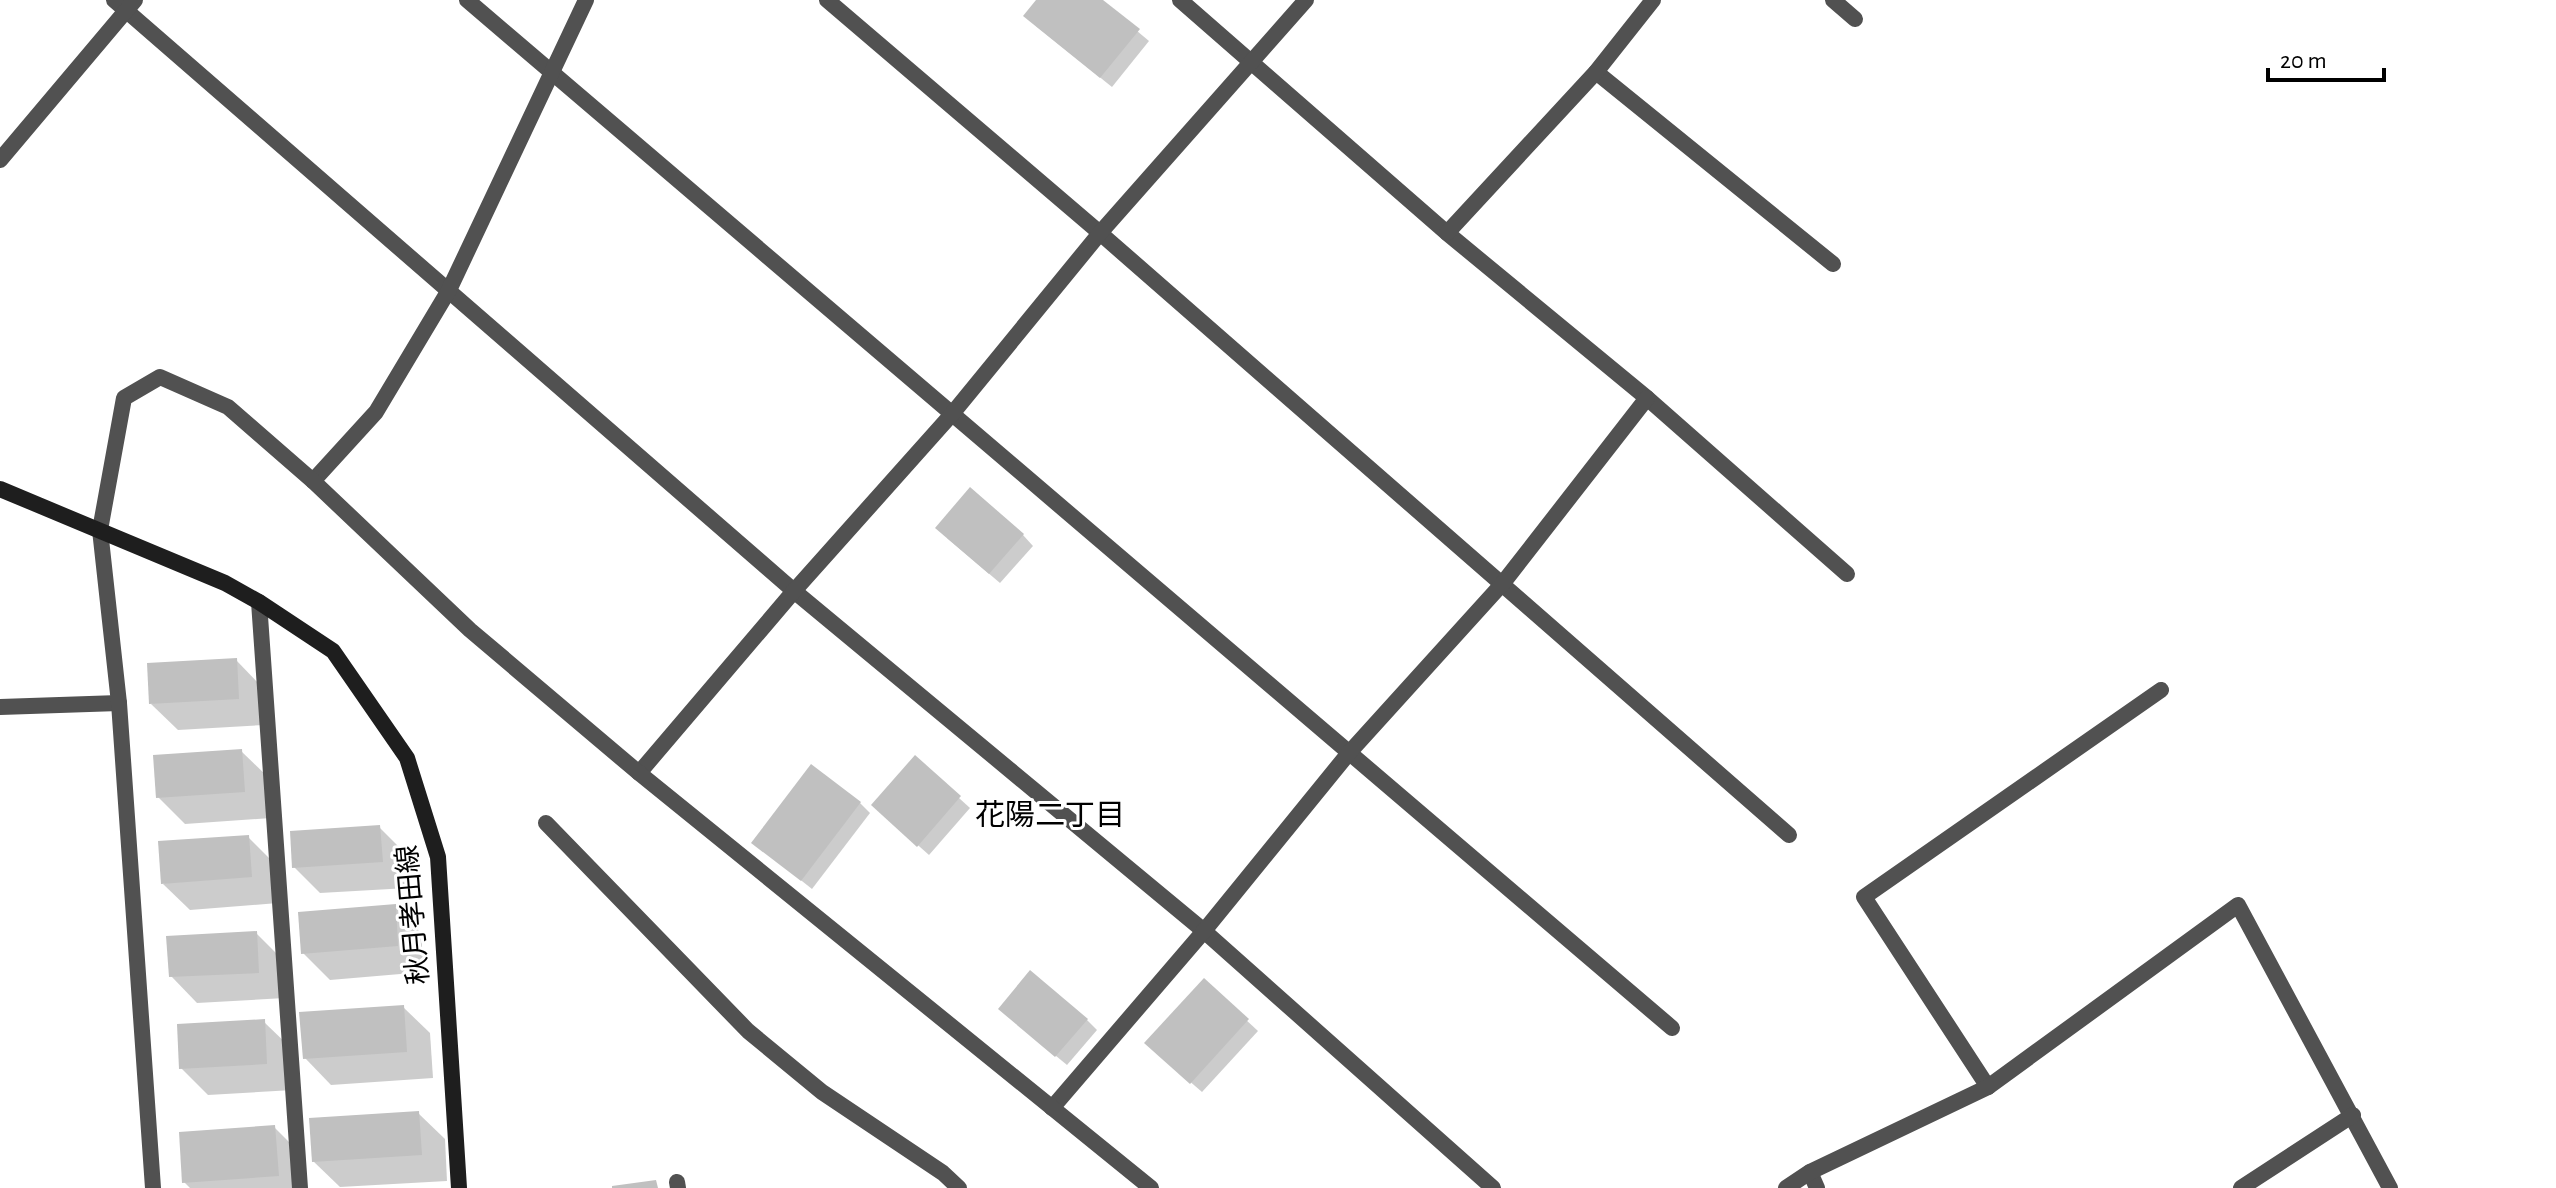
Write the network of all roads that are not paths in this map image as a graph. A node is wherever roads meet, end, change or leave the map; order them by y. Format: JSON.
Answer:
{"nodes":[{"id":1,"x":467,"y":0,"type":"edge"},
{"id":2,"x":586,"y":0,"type":"edge"},
{"id":3,"x":827,"y":0,"type":"edge"},
{"id":4,"x":1180,"y":0,"type":"edge"},
{"id":5,"x":1306,"y":0,"type":"edge"},
{"id":6,"x":1653,"y":0,"type":"edge"},
{"id":7,"x":1833,"y":0,"type":"edge"},
{"id":8,"x":125,"y":3,"type":"edge"},
{"id":9,"x":1855,"y":19,"type":"dead end"},
{"id":10,"x":1251,"y":62,"type":"junction"},
{"id":11,"x":551,"y":72,"type":"junction"},
{"id":12,"x":1596,"y":72,"type":"junction"},
{"id":13,"x":0,"y":160,"type":"edge"},
{"id":14,"x":1100,"y":233,"type":"junction"},
{"id":15,"x":1447,"y":233,"type":"junction"},
{"id":16,"x":1833,"y":264,"type":"dead end"},
{"id":17,"x":449,"y":290,"type":"junction"},
{"id":18,"x":1647,"y":398,"type":"junction"},
{"id":19,"x":952,"y":414,"type":"junction"},
{"id":20,"x":313,"y":481,"type":"junction"},
{"id":21,"x":0,"y":489,"type":"edge"},
{"id":22,"x":100,"y":530,"type":"junction"},
{"id":23,"x":1847,"y":574,"type":"dead end"},
{"id":24,"x":1503,"y":583,"type":"junction"},
{"id":25,"x":794,"y":591,"type":"junction"},
{"id":26,"x":259,"y":602,"type":"junction"},
{"id":27,"x":2161,"y":690,"type":"dead end"},
{"id":28,"x":119,"y":703,"type":"junction"},
{"id":29,"x":0,"y":707,"type":"edge"},
{"id":30,"x":1348,"y":754,"type":"junction"},
{"id":31,"x":639,"y":773,"type":"junction"},
{"id":32,"x":546,"y":823,"type":"dead end"},
{"id":33,"x":1789,"y":835,"type":"dead end"},
{"id":34,"x":1204,"y":931,"type":"junction"},
{"id":35,"x":1672,"y":1028,"type":"dead end"},
{"id":36,"x":1988,"y":1087,"type":"junction"},
{"id":37,"x":1052,"y":1108,"type":"junction"},
{"id":38,"x":2353,"y":1115,"type":"junction"},
{"id":39,"x":1810,"y":1172,"type":"junction"},
{"id":40,"x":153,"y":1188,"type":"edge"},
{"id":41,"x":300,"y":1188,"type":"edge"},
{"id":42,"x":459,"y":1188,"type":"edge"},
{"id":43,"x":959,"y":1188,"type":"edge"},
{"id":44,"x":1151,"y":1188,"type":"edge"},
{"id":45,"x":1493,"y":1188,"type":"edge"},
{"id":46,"x":1786,"y":1188,"type":"edge"},
{"id":47,"x":1817,"y":1188,"type":"edge"},
{"id":48,"x":2241,"y":1188,"type":"edge"},
{"id":49,"x":2390,"y":1188,"type":"edge"}],
"edges":[{"from":1,"to":11,"type":"street"},
{"from":2,"to":11,"type":"street"},
{"from":3,"to":14,"type":"street"},
{"from":4,"to":10,"type":"street"},
{"from":5,"to":10,"type":"street"},
{"from":6,"to":12,"type":"street"},
{"from":7,"to":9,"type":"street"},
{"from":8,"to":13,"type":"street"},
{"from":8,"to":17,"type":"street"},
{"from":10,"to":14,"type":"street"},
{"from":10,"to":15,"type":"street"},
{"from":11,"to":17,"type":"street"},
{"from":11,"to":19,"type":"street"},
{"from":12,"to":15,"type":"street"},
{"from":12,"to":16,"type":"street"},
{"from":14,"to":19,"type":"street"},
{"from":14,"to":24,"type":"street"},
{"from":15,"to":18,"type":"street"},
{"from":17,"to":20,"type":"street"},
{"from":17,"to":25,"type":"street"},
{"from":18,"to":23,"type":"street"},
{"from":18,"to":24,"type":"street"},
{"from":19,"to":25,"type":"street"},
{"from":19,"to":30,"type":"street"},
{"from":20,"to":22,"type":"street"},
{"from":20,"to":31,"type":"street"},
{"from":21,"to":22,"type":"street","name":"秋月孝田線"},
{"from":22,"to":26,"type":"street","name":"秋月孝田線"},
{"from":22,"to":28,"type":"street"},
{"from":24,"to":30,"type":"street"},
{"from":24,"to":33,"type":"street"},
{"from":25,"to":31,"type":"street"},
{"from":25,"to":34,"type":"street"},
{"from":26,"to":41,"type":"street"},
{"from":26,"to":42,"type":"street","name":"秋月孝田線"},
{"from":27,"to":36,"type":"street"},
{"from":28,"to":29,"type":"street"},
{"from":28,"to":40,"type":"street"},
{"from":30,"to":34,"type":"street"},
{"from":30,"to":35,"type":"street"},
{"from":31,"to":37,"type":"street"},
{"from":32,"to":43,"type":"street"},
{"from":34,"to":37,"type":"street"},
{"from":34,"to":45,"type":"street"},
{"from":36,"to":38,"type":"street"},
{"from":36,"to":39,"type":"street"},
{"from":37,"to":44,"type":"street"},
{"from":38,"to":48,"type":"street"},
{"from":38,"to":49,"type":"street"},
{"from":39,"to":46,"type":"street"},
{"from":39,"to":47,"type":"street"}]}
